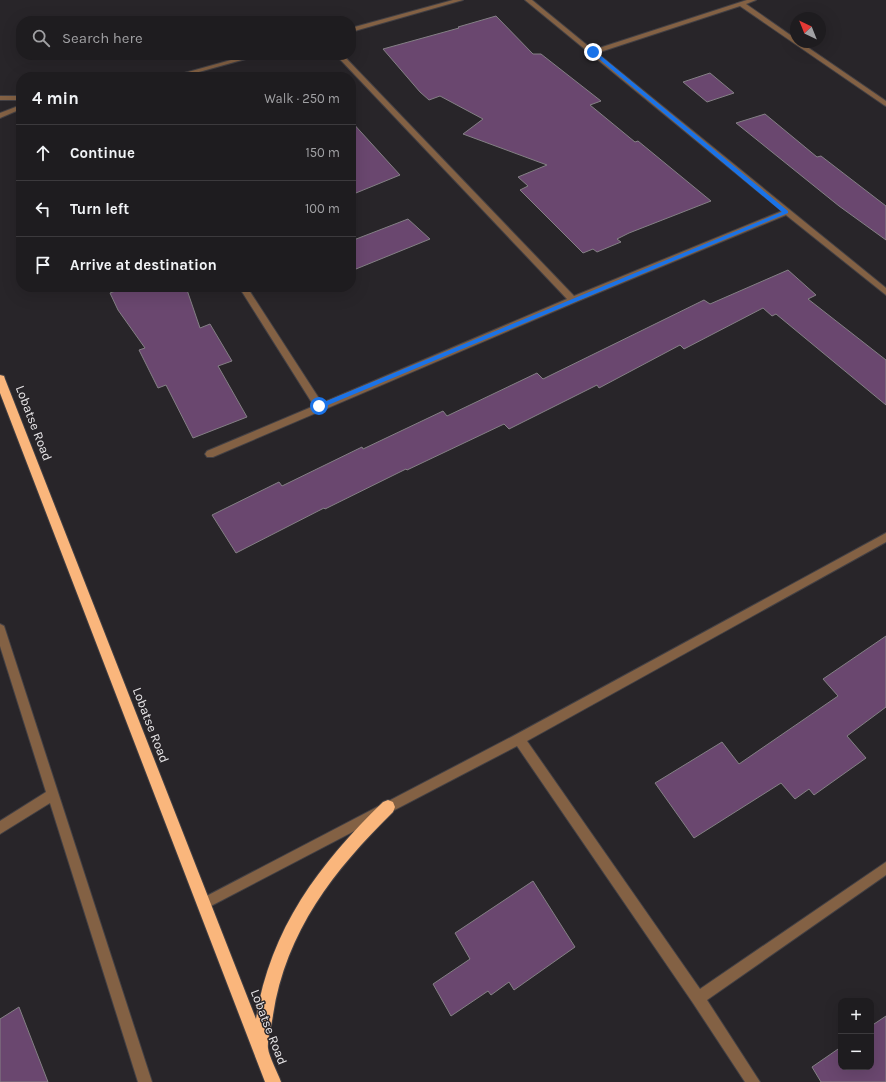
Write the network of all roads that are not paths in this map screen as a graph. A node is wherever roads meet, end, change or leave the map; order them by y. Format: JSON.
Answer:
{"nodes":[{"id":1,"x":460,"y":0,"type":"edge"},
{"id":2,"x":528,"y":0,"type":"edge"},
{"id":3,"x":753,"y":0,"type":"edge"},
{"id":4,"x":741,"y":4,"type":"junction"},
{"id":5,"x":356,"y":29,"type":"edge"},
{"id":6,"x":790,"y":38,"type":"edge"},
{"id":7,"x":805,"y":48,"type":"edge"},
{"id":8,"x":593,"y":52,"type":"junction"},
{"id":9,"x":238,"y":60,"type":"edge"},
{"id":10,"x":344,"y":60,"type":"edge"},
{"id":11,"x":192,"y":72,"type":"edge"},
{"id":12,"x":355,"y":72,"type":"edge"},
{"id":13,"x":356,"y":73,"type":"edge"},
{"id":14,"x":0,"y":98,"type":"edge"},
{"id":15,"x":16,"y":98,"type":"edge"},
{"id":16,"x":886,"y":104,"type":"edge"},
{"id":17,"x":16,"y":109,"type":"edge"},
{"id":18,"x":0,"y":116,"type":"edge"},
{"id":19,"x":786,"y":212,"type":"junction"},
{"id":20,"x":245,"y":292,"type":"edge"},
{"id":21,"x":886,"y":292,"type":"edge"},
{"id":22,"x":573,"y":300,"type":"junction"},
{"id":23,"x":0,"y":379,"type":"edge"},
{"id":24,"x":319,"y":406,"type":"junction"},
{"id":25,"x":210,"y":454,"type":"dead end"},
{"id":26,"x":886,"y":537,"type":"edge"},
{"id":27,"x":0,"y":629,"type":"edge"},
{"id":28,"x":519,"y":738,"type":"junction"},
{"id":29,"x":54,"y":794,"type":"junction"},
{"id":30,"x":388,"y":807,"type":"junction"},
{"id":31,"x":0,"y":828,"type":"edge"},
{"id":32,"x":886,"y":868,"type":"edge"},
{"id":33,"x":204,"y":904,"type":"junction"},
{"id":34,"x":698,"y":998,"type":"junction"},
{"id":35,"x":260,"y":1047,"type":"junction"},
{"id":36,"x":145,"y":1082,"type":"edge"},
{"id":37,"x":273,"y":1082,"type":"edge"},
{"id":38,"x":753,"y":1082,"type":"edge"}],
"edges":[{"from":1,"to":5,"type":"street"},
{"from":2,"to":8,"type":"street"},
{"from":3,"to":4,"type":"street"},
{"from":4,"to":6,"type":"street"},
{"from":4,"to":8,"type":"street"},
{"from":7,"to":16,"type":"street"},
{"from":8,"to":19,"type":"street"},
{"from":9,"to":11,"type":"street"},
{"from":10,"to":12,"type":"street"},
{"from":13,"to":22,"type":"street"},
{"from":14,"to":15,"type":"street"},
{"from":17,"to":18,"type":"street"},
{"from":19,"to":21,"type":"street"},
{"from":19,"to":22,"type":"street"},
{"from":20,"to":24,"type":"street"},
{"from":22,"to":24,"type":"street"},
{"from":23,"to":33,"type":"highway","name":"Lobatse Road"},
{"from":24,"to":25,"type":"street"},
{"from":26,"to":28,"type":"street"},
{"from":27,"to":29,"type":"street"},
{"from":28,"to":30,"type":"street"},
{"from":28,"to":34,"type":"street"},
{"from":29,"to":31,"type":"street"},
{"from":29,"to":36,"type":"street"},
{"from":30,"to":33,"type":"street"},
{"from":30,"to":35,"type":"highway"},
{"from":32,"to":34,"type":"street"},
{"from":33,"to":35,"type":"highway","name":"Lobatse Road"},
{"from":34,"to":38,"type":"street"},
{"from":35,"to":37,"type":"highway","name":"Lobatse Road"}]}
